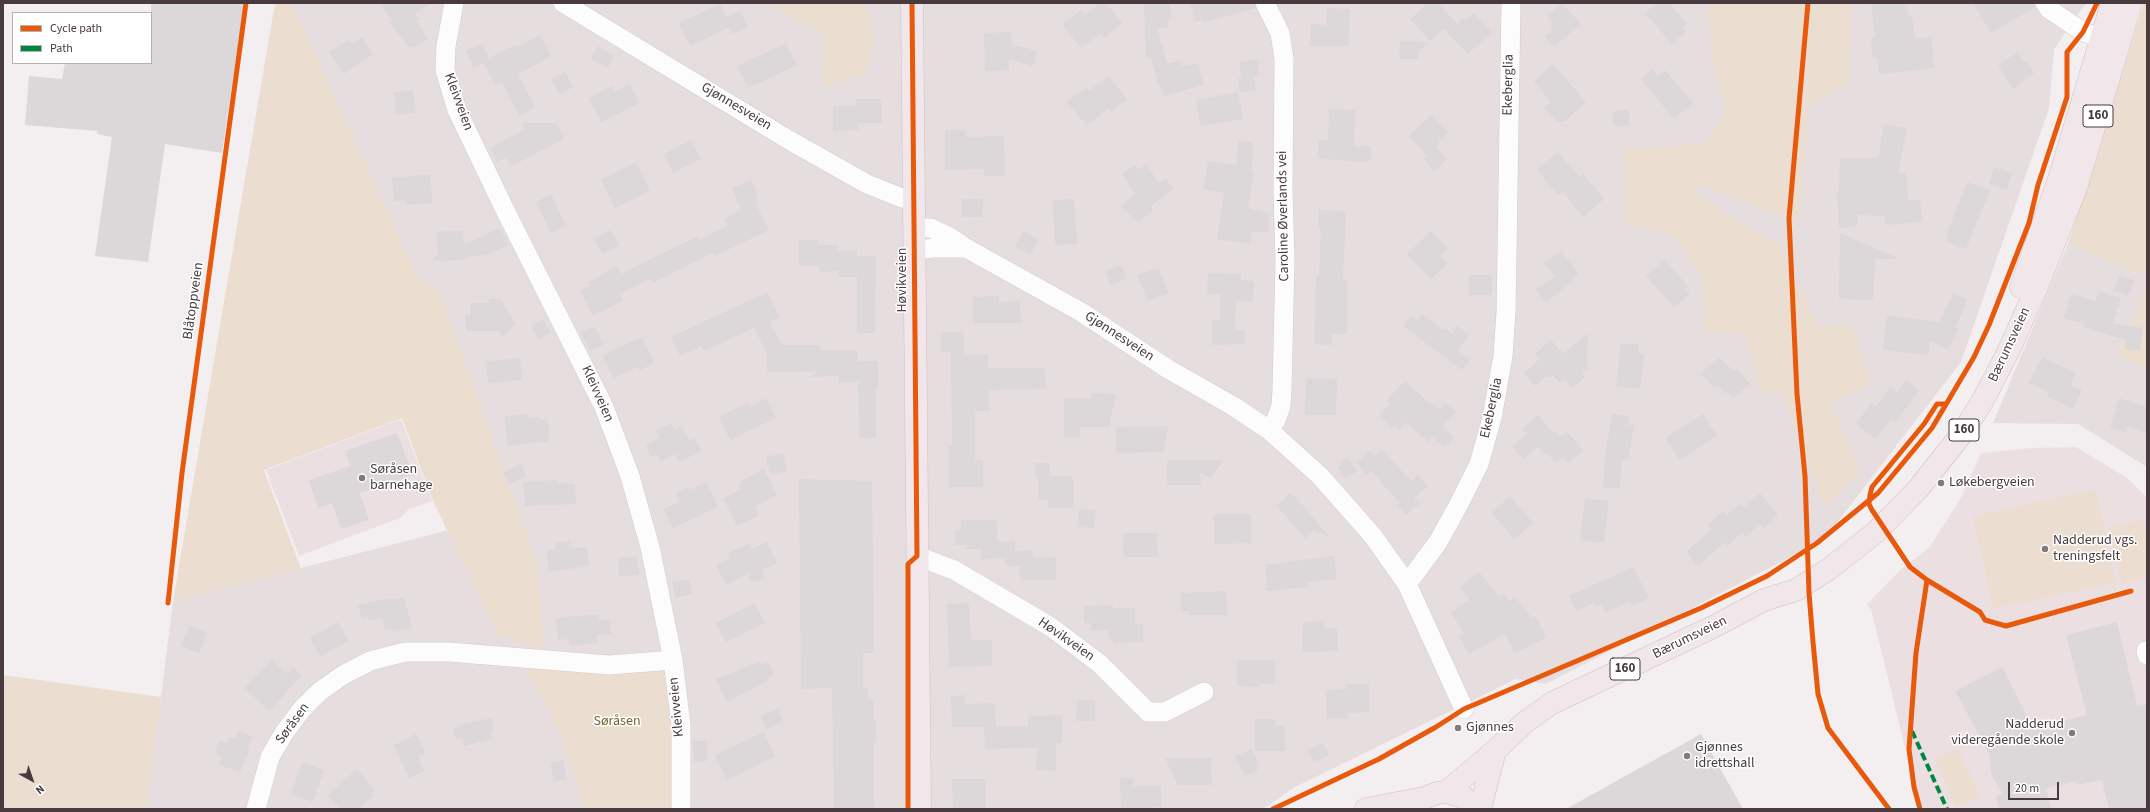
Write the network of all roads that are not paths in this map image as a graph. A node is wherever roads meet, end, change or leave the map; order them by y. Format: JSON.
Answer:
{"nodes":[{"id":1,"x":454,"y":3,"type":"edge"},
{"id":2,"x":562,"y":3,"type":"edge"},
{"id":3,"x":912,"y":3,"type":"edge"},
{"id":4,"x":1265,"y":3,"type":"edge"},
{"id":5,"x":1511,"y":3,"type":"edge"},
{"id":6,"x":2045,"y":3,"type":"edge"},
{"id":7,"x":2112,"y":3,"type":"edge"},
{"id":8,"x":2131,"y":3,"type":"edge"},
{"id":9,"x":2111,"y":41,"type":"junction"},
{"id":10,"x":914,"y":199,"type":"junction"},
{"id":11,"x":915,"y":228,"type":"junction"},
{"id":12,"x":966,"y":248,"type":"junction"},
{"id":13,"x":915,"y":251,"type":"junction"},
{"id":14,"x":1269,"y":430,"type":"junction"},
{"id":15,"x":917,"y":556,"type":"junction"},
{"id":16,"x":1407,"y":584,"type":"junction"},
{"id":17,"x":673,"y":660,"type":"junction"},
{"id":18,"x":1204,"y":692,"type":"dead end"},
{"id":19,"x":1464,"y":709,"type":"dead end"},
{"id":20,"x":1495,"y":751,"type":"junction"},
{"id":21,"x":1446,"y":792,"type":"junction"},
{"id":22,"x":1419,"y":804,"type":"edge"},
{"id":23,"x":256,"y":809,"type":"edge"},
{"id":24,"x":681,"y":809,"type":"edge"},
{"id":25,"x":920,"y":809,"type":"edge"},
{"id":26,"x":1366,"y":809,"type":"edge"},
{"id":27,"x":1476,"y":809,"type":"edge"},
{"id":28,"x":1480,"y":809,"type":"edge"}],
"edges":[{"from":1,"to":17,"type":"street","name":"Kleivveien"},
{"from":2,"to":10,"type":"street","name":"Gjønnesveien"},
{"from":3,"to":10,"type":"main road","name":"Høvikveien"},
{"from":4,"to":14,"type":"street","name":"Caroline Øverlands vei"},
{"from":5,"to":16,"type":"street","name":"Ekeberglia"},
{"from":6,"to":9,"type":"street"},
{"from":7,"to":9,"type":"main road","name":"Bærumsveien","number":"160"},
{"from":8,"to":9,"type":"main road","name":"Bærumsveien","number":"160"},
{"from":9,"to":20,"type":"main road","name":"Bærumsveien","number":"160"},
{"from":10,"to":11,"type":"main road","name":"Høvikveien"},
{"from":11,"to":12,"type":"street","name":"Gjønnesveien"},
{"from":11,"to":13,"type":"main road","name":"Høvikveien"},
{"from":12,"to":13,"type":"street","name":"Gjønnesveien"},
{"from":12,"to":14,"type":"street","name":"Gjønnesveien"},
{"from":13,"to":15,"type":"main road","name":"Høvikveien"},
{"from":14,"to":16,"type":"street"},
{"from":15,"to":18,"type":"street","name":"Høvikveien"},
{"from":15,"to":25,"type":"main road","name":"Høvikveien"},
{"from":16,"to":19,"type":"street"},
{"from":17,"to":23,"type":"street","name":"Søråsen"},
{"from":17,"to":24,"type":"street","name":"Kleivveien"},
{"from":20,"to":21,"type":"main road","name":"Bærumsveien","number":"160"},
{"from":20,"to":28,"type":"main road"},
{"from":21,"to":22,"type":"main road","number":"160"},
{"from":21,"to":27,"type":"main road"},
{"from":22,"to":26,"type":"main road"}]}
